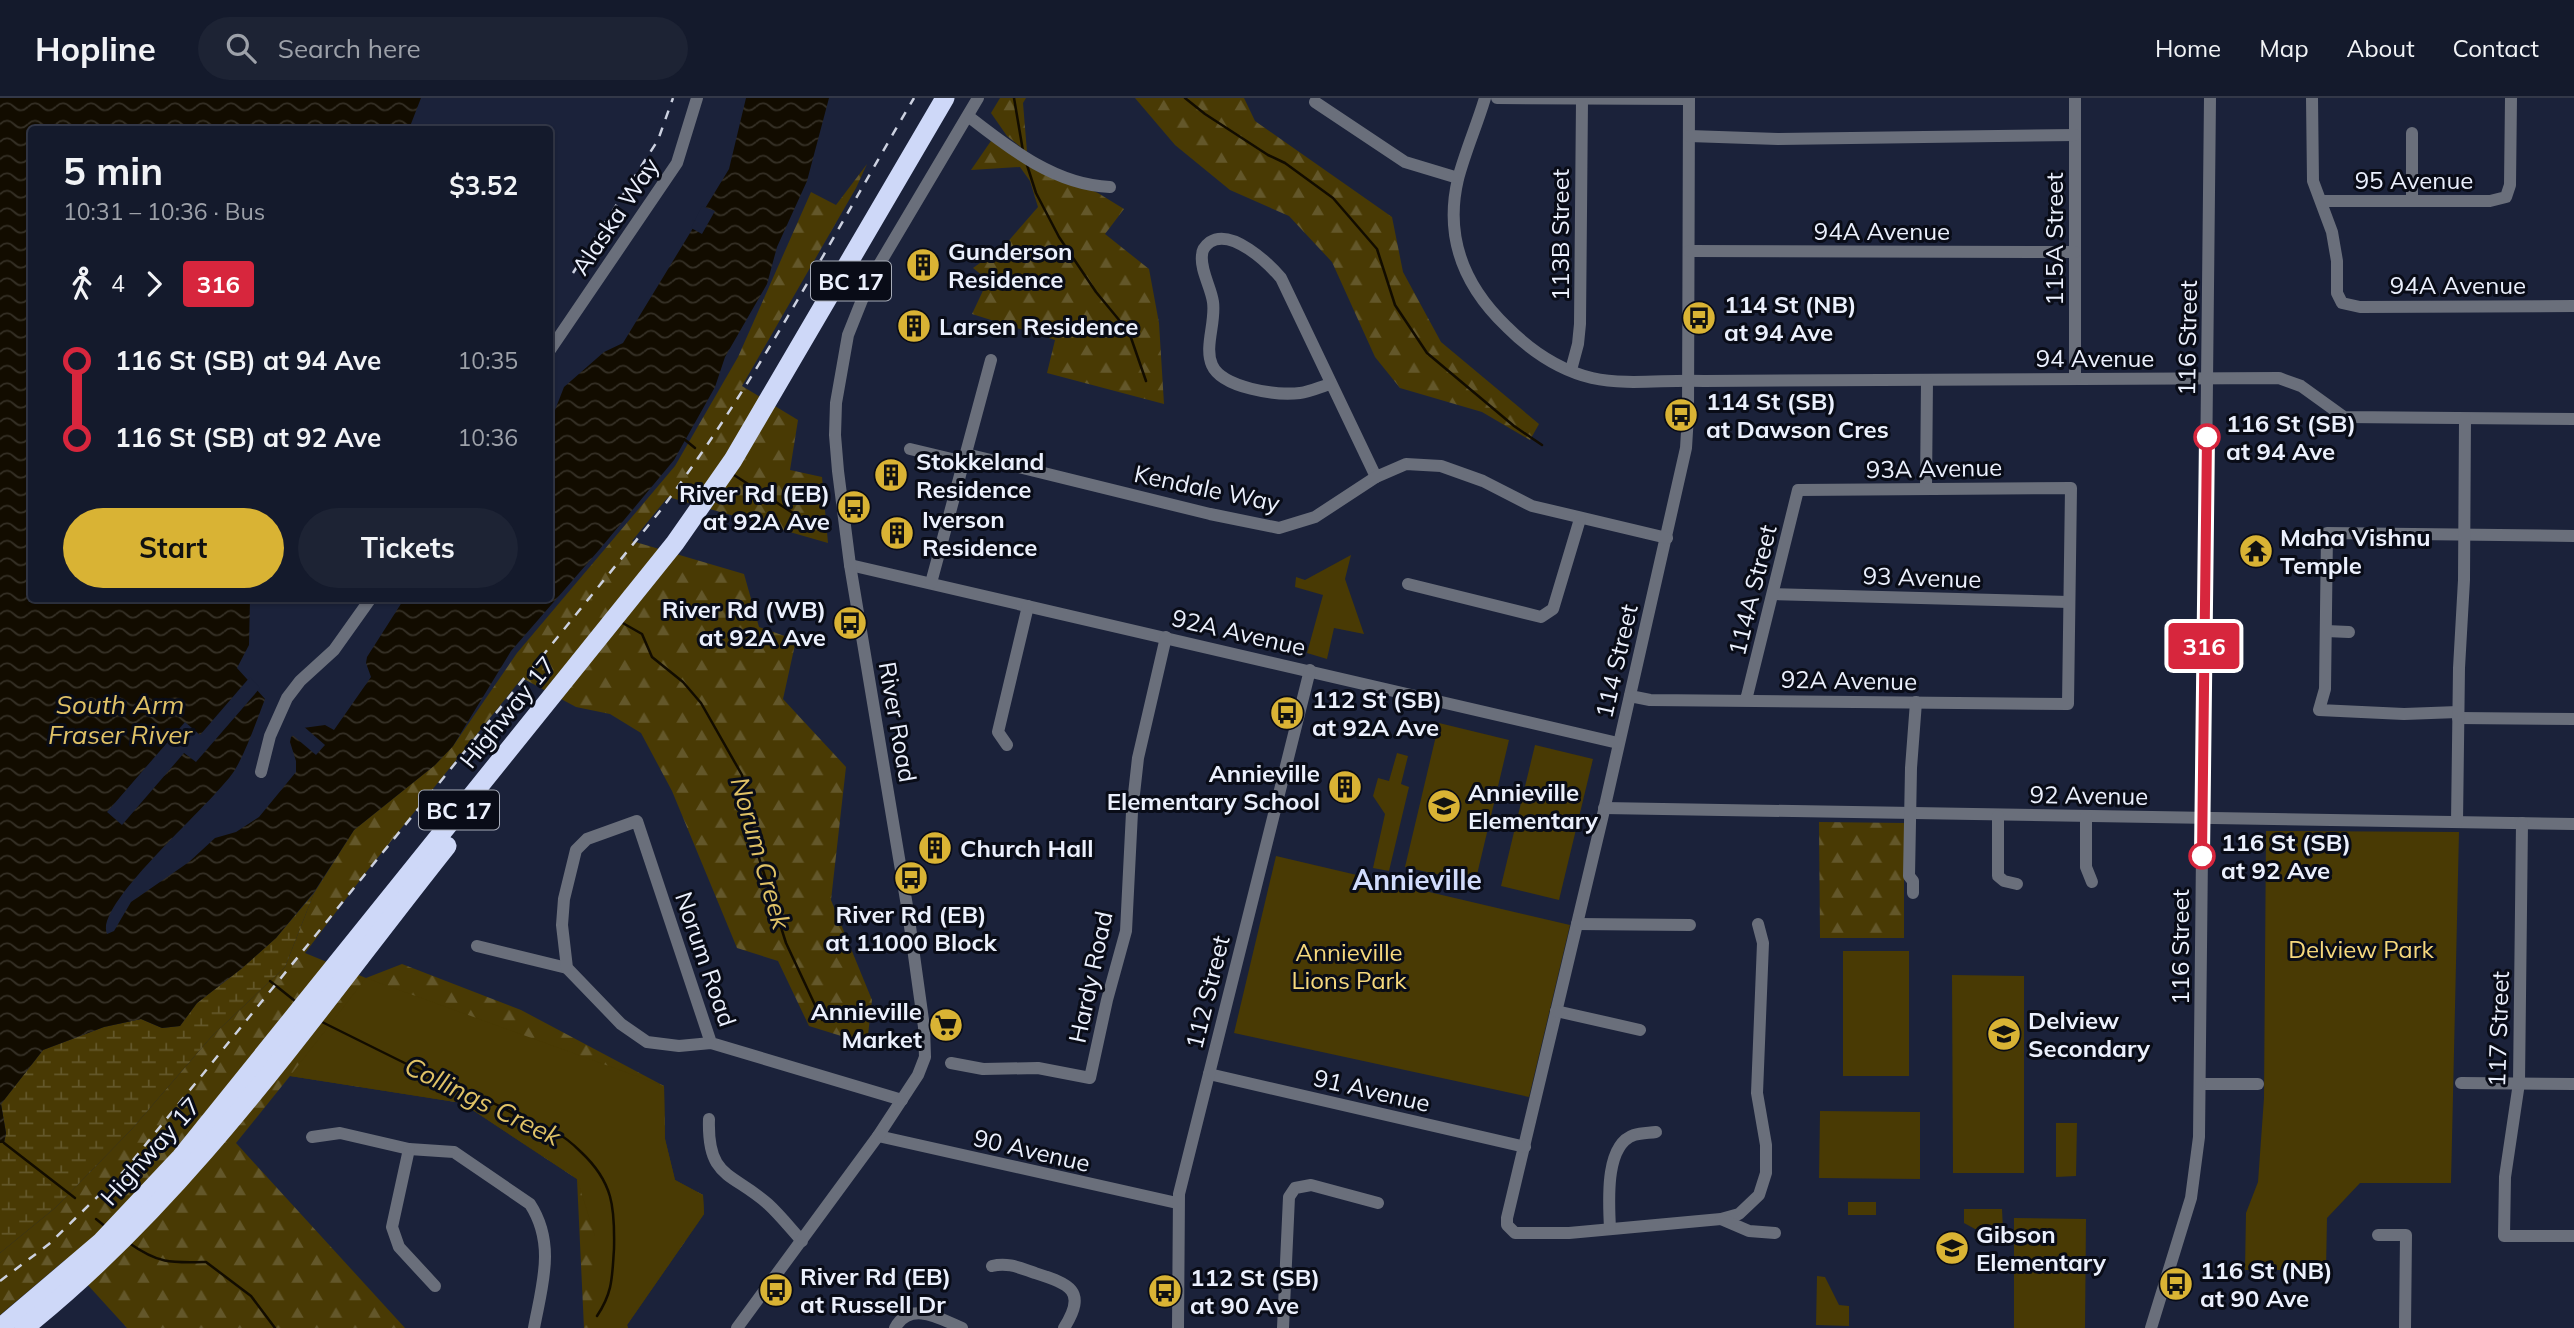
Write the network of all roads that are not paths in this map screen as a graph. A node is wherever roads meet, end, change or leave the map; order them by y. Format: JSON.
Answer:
{"nodes":[{"id":1,"x":697,"y":98,"type":"edge"},
{"id":2,"x":945,"y":98,"type":"edge"},
{"id":3,"x":958,"y":98,"type":"edge"},
{"id":4,"x":978,"y":98,"type":"edge"},
{"id":5,"x":1485,"y":98,"type":"edge"},
{"id":6,"x":1497,"y":98,"type":"edge"},
{"id":7,"x":1689,"y":98,"type":"edge"},
{"id":8,"x":2075,"y":98,"type":"edge"},
{"id":9,"x":2210,"y":98,"type":"edge"},
{"id":10,"x":2312,"y":98,"type":"edge"},
{"id":11,"x":2511,"y":98,"type":"edge"},
{"id":12,"x":1582,"y":100,"type":"edge"},
{"id":13,"x":1315,"y":102,"type":"dead end"},
{"id":14,"x":968,"y":116,"type":"junction"},
{"id":15,"x":2412,"y":133,"type":"dead end"},
{"id":16,"x":2075,"y":135,"type":"junction"},
{"id":17,"x":1689,"y":136,"type":"junction"},
{"id":18,"x":1458,"y":178,"type":"junction"},
{"id":19,"x":1110,"y":187,"type":"dead end"},
{"id":20,"x":2412,"y":200,"type":"junction"},
{"id":21,"x":2321,"y":201,"type":"junction"},
{"id":22,"x":1689,"y":251,"type":"junction"},
{"id":23,"x":2075,"y":252,"type":"junction"},
{"id":24,"x":2574,"y":306,"type":"edge"},
{"id":25,"x":553,"y":345,"type":"edge"},
{"id":26,"x":991,"y":360,"type":"dead end"},
{"id":27,"x":1571,"y":370,"type":"junction"},
{"id":28,"x":2207,"y":378,"type":"junction"},
{"id":29,"x":2076,"y":379,"type":"junction"},
{"id":30,"x":1927,"y":380,"type":"junction"},
{"id":31,"x":1688,"y":381,"type":"junction"},
{"id":32,"x":1330,"y":384,"type":"junction"},
{"id":33,"x":2465,"y":419,"type":"junction"},
{"id":34,"x":2574,"y":419,"type":"edge"},
{"id":35,"x":910,"y":449,"type":"dead end"},
{"id":36,"x":966,"y":454,"type":"junction"},
{"id":37,"x":738,"y":462,"type":"junction"},
{"id":38,"x":1376,"y":477,"type":"junction"},
{"id":39,"x":1926,"y":489,"type":"junction"},
{"id":40,"x":1798,"y":490,"type":"joint"},
{"id":41,"x":1580,"y":519,"type":"junction"},
{"id":42,"x":2465,"y":535,"type":"junction"},
{"id":43,"x":2574,"y":536,"type":"edge"},
{"id":44,"x":1667,"y":538,"type":"junction"},
{"id":45,"x":850,"y":565,"type":"junction"},
{"id":46,"x":931,"y":583,"type":"junction"},
{"id":47,"x":1408,"y":584,"type":"dead end"},
{"id":48,"x":1773,"y":594,"type":"junction"},
{"id":49,"x":368,"y":602,"type":"edge"},
{"id":50,"x":2069,"y":602,"type":"junction"},
{"id":51,"x":1028,"y":606,"type":"junction"},
{"id":52,"x":2326,"y":631,"type":"junction"},
{"id":53,"x":2349,"y":632,"type":"dead end"},
{"id":54,"x":1166,"y":637,"type":"junction"},
{"id":55,"x":1310,"y":670,"type":"junction"},
{"id":56,"x":1630,"y":696,"type":"junction"},
{"id":57,"x":1746,"y":700,"type":"junction"},
{"id":58,"x":1916,"y":702,"type":"junction"},
{"id":59,"x":2458,"y":715,"type":"junction"},
{"id":60,"x":2574,"y":719,"type":"edge"},
{"id":61,"x":1618,"y":743,"type":"junction"},
{"id":62,"x":1007,"y":746,"type":"dead end"},
{"id":63,"x":261,"y":772,"type":"dead end"},
{"id":64,"x":1604,"y":808,"type":"junction"},
{"id":65,"x":1910,"y":814,"type":"junction"},
{"id":66,"x":1998,"y":816,"type":"junction"},
{"id":67,"x":2086,"y":816,"type":"junction"},
{"id":68,"x":2202,"y":818,"type":"junction"},
{"id":69,"x":2457,"y":822,"type":"junction"},
{"id":70,"x":2522,"y":823,"type":"junction"},
{"id":71,"x":2574,"y":824,"type":"edge"},
{"id":72,"x":2092,"y":882,"type":"dead end"},
{"id":73,"x":2017,"y":884,"type":"dead end"},
{"id":74,"x":1913,"y":893,"type":"dead end"},
{"id":75,"x":1577,"y":924,"type":"junction"},
{"id":76,"x":1758,"y":924,"type":"dead end"},
{"id":77,"x":1690,"y":925,"type":"dead end"},
{"id":78,"x":477,"y":946,"type":"dead end"},
{"id":79,"x":567,"y":968,"type":"junction"},
{"id":80,"x":1556,"y":1011,"type":"junction"},
{"id":81,"x":1640,"y":1030,"type":"dead end"},
{"id":82,"x":710,"y":1043,"type":"junction"},
{"id":83,"x":951,"y":1063,"type":"dead end"},
{"id":84,"x":1209,"y":1073,"type":"junction"},
{"id":85,"x":2461,"y":1083,"type":"dead end"},
{"id":86,"x":2519,"y":1083,"type":"junction"},
{"id":87,"x":2201,"y":1084,"type":"junction"},
{"id":88,"x":2258,"y":1084,"type":"dead end"},
{"id":89,"x":2574,"y":1084,"type":"edge"},
{"id":90,"x":902,"y":1100,"type":"junction"},
{"id":91,"x":709,"y":1119,"type":"dead end"},
{"id":92,"x":1656,"y":1132,"type":"dead end"},
{"id":93,"x":878,"y":1136,"type":"junction"},
{"id":94,"x":312,"y":1138,"type":"dead end"},
{"id":95,"x":1525,"y":1147,"type":"junction"},
{"id":96,"x":409,"y":1149,"type":"junction"},
{"id":97,"x":1177,"y":1203,"type":"junction"},
{"id":98,"x":1378,"y":1203,"type":"dead end"},
{"id":99,"x":1721,"y":1219,"type":"junction"},
{"id":100,"x":1610,"y":1229,"type":"junction"},
{"id":101,"x":1775,"y":1233,"type":"dead end"},
{"id":102,"x":2378,"y":1235,"type":"dead end"},
{"id":103,"x":2574,"y":1236,"type":"edge"},
{"id":104,"x":802,"y":1241,"type":"junction"},
{"id":105,"x":93,"y":1259,"type":"junction"},
{"id":106,"x":992,"y":1266,"type":"dead end"},
{"id":107,"x":435,"y":1286,"type":"dead end"},
{"id":108,"x":0,"y":1328,"type":"edge"},
{"id":109,"x":24,"y":1328,"type":"edge"},
{"id":110,"x":534,"y":1328,"type":"edge"},
{"id":111,"x":737,"y":1328,"type":"edge"},
{"id":112,"x":895,"y":1328,"type":"edge"},
{"id":113,"x":962,"y":1328,"type":"edge"},
{"id":114,"x":1064,"y":1328,"type":"edge"},
{"id":115,"x":1178,"y":1328,"type":"edge"},
{"id":116,"x":1283,"y":1328,"type":"edge"},
{"id":117,"x":2151,"y":1328,"type":"edge"},
{"id":118,"x":2405,"y":1328,"type":"edge"}],
"edges":[{"from":1,"to":25,"type":"street","name":"Alaska Way"},
{"from":2,"to":37,"type":"highway","name":"Highway 17","number":"BC 17"},
{"from":3,"to":37,"type":"highway","name":"Highway 17","number":"BC 17"},
{"from":4,"to":14,"type":"street","name":"River Road"},
{"from":5,"to":18,"type":"street","name":"94 Avenue"},
{"from":6,"to":12,"type":"street"},
{"from":7,"to":12,"type":"street"},
{"from":7,"to":17,"type":"street","name":"114 Street"},
{"from":8,"to":16,"type":"street","name":"115A Street"},
{"from":9,"to":28,"type":"street","name":"116 Street"},
{"from":10,"to":21,"type":"street"},
{"from":11,"to":20,"type":"street","name":"95 Avenue"},
{"from":12,"to":27,"type":"street","name":"113B Street"},
{"from":13,"to":18,"type":"street"},
{"from":14,"to":19,"type":"street"},
{"from":14,"to":45,"type":"street","name":"River Road"},
{"from":15,"to":20,"type":"street"},
{"from":16,"to":17,"type":"street"},
{"from":16,"to":23,"type":"street","name":"115A Street"},
{"from":17,"to":22,"type":"street","name":"114 Street"},
{"from":18,"to":27,"type":"street","name":"94 Avenue"},
{"from":20,"to":21,"type":"street","name":"95 Avenue"},
{"from":21,"to":24,"type":"street","name":"94A Avenue"},
{"from":22,"to":23,"type":"street","name":"94A Avenue"},
{"from":22,"to":31,"type":"street","name":"114 Street"},
{"from":23,"to":29,"type":"street","name":"115A Street"},
{"from":26,"to":36,"type":"street"},
{"from":27,"to":31,"type":"street","name":"94 Avenue"},
{"from":28,"to":29,"type":"street","name":"94 Avenue"},
{"from":28,"to":33,"type":"street","name":"94 Avenue"},
{"from":28,"to":68,"type":"street","name":"116 Street"},
{"from":29,"to":30,"type":"street","name":"94 Avenue"},
{"from":30,"to":31,"type":"street","name":"94 Avenue"},
{"from":30,"to":39,"type":"street"},
{"from":31,"to":44,"type":"street","name":"114 Street"},
{"from":32,"to":32,"type":"street"},
{"from":32,"to":38,"type":"street"},
{"from":33,"to":34,"type":"street","name":"94 Avenue"},
{"from":33,"to":42,"type":"street"},
{"from":35,"to":36,"type":"street","name":"Kendale Way"},
{"from":36,"to":38,"type":"street","name":"Kendale Way"},
{"from":36,"to":46,"type":"street"},
{"from":37,"to":105,"type":"highway","name":"Highway 17","number":"BC 17"},
{"from":38,"to":41,"type":"street","name":"Kendale Way"},
{"from":39,"to":40,"type":"street","name":"93A Avenue"},
{"from":39,"to":50,"type":"street","name":"93A Avenue"},
{"from":40,"to":48,"type":"street","name":"114A Street"},
{"from":41,"to":44,"type":"street","name":"Kendale Way"},
{"from":41,"to":47,"type":"street"},
{"from":42,"to":43,"type":"street"},
{"from":42,"to":52,"type":"street"},
{"from":42,"to":59,"type":"street"},
{"from":44,"to":56,"type":"street","name":"114 Street"},
{"from":45,"to":46,"type":"street","name":"92A Avenue"},
{"from":45,"to":90,"type":"street","name":"River Road"},
{"from":46,"to":51,"type":"street","name":"92A Avenue"},
{"from":48,"to":50,"type":"street","name":"93 Avenue"},
{"from":48,"to":57,"type":"street","name":"114A Street"},
{"from":49,"to":63,"type":"street"},
{"from":50,"to":58,"type":"street","name":"92A Avenue"},
{"from":51,"to":54,"type":"street","name":"92A Avenue"},
{"from":51,"to":62,"type":"street"},
{"from":52,"to":53,"type":"street"},
{"from":52,"to":59,"type":"street"},
{"from":54,"to":55,"type":"street","name":"92A Avenue"},
{"from":54,"to":83,"type":"street","name":"Hardy Road"},
{"from":55,"to":61,"type":"street","name":"92A Avenue"},
{"from":55,"to":84,"type":"street","name":"112 Street"},
{"from":56,"to":57,"type":"street","name":"92A Avenue"},
{"from":56,"to":61,"type":"street","name":"114 Street"},
{"from":57,"to":58,"type":"street","name":"92A Avenue"},
{"from":58,"to":65,"type":"street"},
{"from":59,"to":60,"type":"street"},
{"from":59,"to":69,"type":"street"},
{"from":61,"to":64,"type":"street","name":"114 Street"},
{"from":64,"to":65,"type":"street","name":"92 Avenue"},
{"from":64,"to":75,"type":"street","name":"114 Street"},
{"from":65,"to":66,"type":"street","name":"92 Avenue"},
{"from":65,"to":74,"type":"street"},
{"from":66,"to":67,"type":"street","name":"92 Avenue"},
{"from":66,"to":73,"type":"street"},
{"from":67,"to":68,"type":"street","name":"92 Avenue"},
{"from":67,"to":72,"type":"street"},
{"from":68,"to":69,"type":"street","name":"92 Avenue"},
{"from":68,"to":87,"type":"street","name":"116 Street"},
{"from":69,"to":70,"type":"street","name":"92 Avenue"},
{"from":70,"to":71,"type":"street","name":"92 Avenue"},
{"from":70,"to":86,"type":"street","name":"117 Street"},
{"from":75,"to":77,"type":"street"},
{"from":75,"to":80,"type":"street","name":"114 Street"},
{"from":76,"to":99,"type":"street"},
{"from":78,"to":79,"type":"street"},
{"from":79,"to":82,"type":"street"},
{"from":79,"to":82,"type":"street","name":"Norum Road"},
{"from":80,"to":81,"type":"street"},
{"from":80,"to":95,"type":"street","name":"114 Street"},
{"from":82,"to":90,"type":"street","name":"Norum Road"},
{"from":84,"to":95,"type":"street","name":"91 Avenue"},
{"from":84,"to":97,"type":"street","name":"112 Street"},
{"from":85,"to":86,"type":"street"},
{"from":86,"to":89,"type":"street"},
{"from":86,"to":103,"type":"street","name":"117 Street"},
{"from":87,"to":88,"type":"street"},
{"from":87,"to":117,"type":"street","name":"116 Street"},
{"from":90,"to":93,"type":"street","name":"River Road"},
{"from":91,"to":104,"type":"street"},
{"from":92,"to":100,"type":"street"},
{"from":93,"to":97,"type":"street","name":"90 Avenue"},
{"from":93,"to":104,"type":"street","name":"River Road"},
{"from":94,"to":96,"type":"street"},
{"from":95,"to":100,"type":"street","name":"114 Street"},
{"from":96,"to":107,"type":"street"},
{"from":96,"to":110,"type":"street"},
{"from":97,"to":115,"type":"street","name":"112 Street"},
{"from":98,"to":116,"type":"street"},
{"from":99,"to":100,"type":"street"},
{"from":99,"to":101,"type":"street"},
{"from":102,"to":118,"type":"street"},
{"from":104,"to":111,"type":"street","name":"River Road"},
{"from":105,"to":108,"type":"highway","name":"Highway 17","number":"BC 17"},
{"from":105,"to":109,"type":"highway","name":"Highway 17","number":"BC 17"},
{"from":106,"to":114,"type":"street"},
{"from":112,"to":113,"type":"street"}]}
